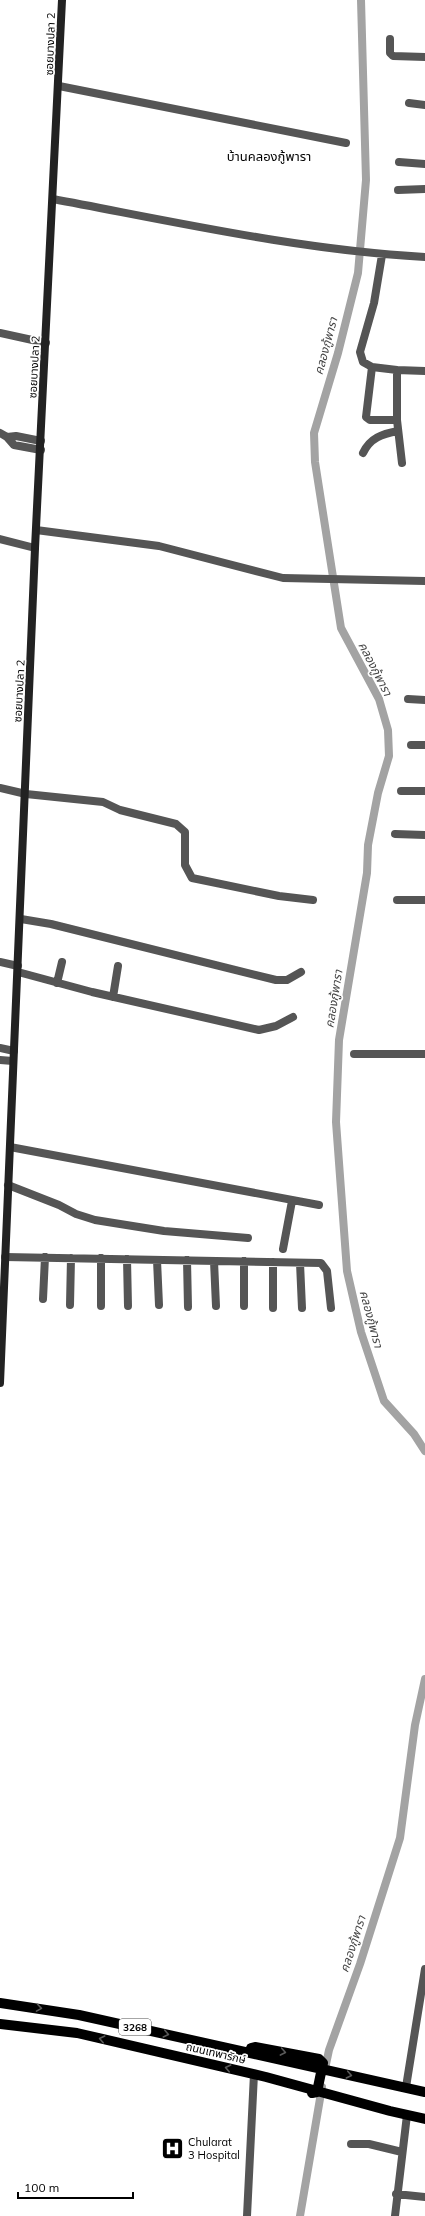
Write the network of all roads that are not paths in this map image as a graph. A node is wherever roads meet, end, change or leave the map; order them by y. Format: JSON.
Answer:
{"nodes":[{"id":1,"x":62,"y":0,"type":"edge"},
{"id":2,"x":390,"y":39,"type":"dead end"},
{"id":3,"x":425,"y":57,"type":"edge"},
{"id":4,"x":59,"y":86,"type":"junction"},
{"id":5,"x":409,"y":103,"type":"dead end"},
{"id":6,"x":425,"y":105,"type":"edge"},
{"id":7,"x":346,"y":143,"type":"dead end"},
{"id":8,"x":400,"y":162,"type":"dead end"},
{"id":9,"x":425,"y":164,"type":"edge"},
{"id":10,"x":425,"y":189,"type":"edge"},
{"id":11,"x":398,"y":190,"type":"dead end"},
{"id":12,"x":53,"y":199,"type":"junction"},
{"id":13,"x":382,"y":255,"type":"junction"},
{"id":14,"x":425,"y":257,"type":"edge"},
{"id":15,"x":0,"y":333,"type":"edge"},
{"id":16,"x":46,"y":342,"type":"junction"},
{"id":17,"x":372,"y":367,"type":"junction"},
{"id":18,"x":397,"y":370,"type":"junction"},
{"id":19,"x":425,"y":371,"type":"edge"},
{"id":20,"x":397,"y":420,"type":"junction"},
{"id":21,"x":398,"y":431,"type":"junction"},
{"id":22,"x":3,"y":435,"type":"edge"},
{"id":23,"x":41,"y":441,"type":"junction"},
{"id":24,"x":41,"y":450,"type":"junction"},
{"id":25,"x":363,"y":453,"type":"dead end"},
{"id":26,"x":402,"y":463,"type":"dead end"},
{"id":27,"x":36,"y":530,"type":"junction"},
{"id":28,"x":0,"y":539,"type":"edge"},
{"id":29,"x":36,"y":548,"type":"junction"},
{"id":30,"x":425,"y":581,"type":"edge"},
{"id":31,"x":408,"y":699,"type":"dead end"},
{"id":32,"x":425,"y":700,"type":"edge"},
{"id":33,"x":411,"y":745,"type":"dead end"},
{"id":34,"x":425,"y":745,"type":"edge"},
{"id":35,"x":0,"y":788,"type":"edge"},
{"id":36,"x":402,"y":791,"type":"dead end"},
{"id":37,"x":425,"y":791,"type":"edge"},
{"id":38,"x":26,"y":794,"type":"junction"},
{"id":39,"x":395,"y":834,"type":"dead end"},
{"id":40,"x":425,"y":835,"type":"edge"},
{"id":41,"x":313,"y":900,"type":"dead end"},
{"id":42,"x":397,"y":900,"type":"dead end"},
{"id":43,"x":425,"y":900,"type":"edge"},
{"id":44,"x":20,"y":920,"type":"junction"},
{"id":45,"x":0,"y":962,"type":"edge"},
{"id":46,"x":62,"y":962,"type":"dead end"},
{"id":47,"x":118,"y":966,"type":"dead end"},
{"id":48,"x":18,"y":969,"type":"junction"},
{"id":49,"x":301,"y":972,"type":"dead end"},
{"id":50,"x":58,"y":983,"type":"junction"},
{"id":51,"x":113,"y":996,"type":"junction"},
{"id":52,"x":293,"y":1017,"type":"dead end"},
{"id":53,"x":0,"y":1048,"type":"edge"},
{"id":54,"x":14,"y":1051,"type":"junction"},
{"id":55,"x":354,"y":1054,"type":"dead end"},
{"id":56,"x":425,"y":1054,"type":"edge"},
{"id":57,"x":0,"y":1060,"type":"edge"},
{"id":58,"x":13,"y":1061,"type":"junction"},
{"id":59,"x":10,"y":1147,"type":"junction"},
{"id":60,"x":8,"y":1185,"type":"junction"},
{"id":61,"x":292,"y":1200,"type":"junction"},
{"id":62,"x":320,"y":1205,"type":"dead end"},
{"id":63,"x":248,"y":1238,"type":"dead end"},
{"id":64,"x":283,"y":1248,"type":"dead end"},
{"id":65,"x":6,"y":1257,"type":"junction"},
{"id":66,"x":45,"y":1257,"type":"junction"},
{"id":67,"x":71,"y":1258,"type":"junction"},
{"id":68,"x":101,"y":1258,"type":"junction"},
{"id":69,"x":127,"y":1259,"type":"junction"},
{"id":70,"x":157,"y":1260,"type":"junction"},
{"id":71,"x":187,"y":1260,"type":"junction"},
{"id":72,"x":214,"y":1261,"type":"junction"},
{"id":73,"x":244,"y":1262,"type":"junction"},
{"id":74,"x":273,"y":1262,"type":"junction"},
{"id":75,"x":300,"y":1263,"type":"junction"},
{"id":76,"x":43,"y":1299,"type":"dead end"},
{"id":77,"x":70,"y":1305,"type":"dead end"},
{"id":78,"x":158,"y":1305,"type":"dead end"},
{"id":79,"x":101,"y":1306,"type":"dead end"},
{"id":80,"x":128,"y":1306,"type":"dead end"},
{"id":81,"x":216,"y":1306,"type":"dead end"},
{"id":82,"x":244,"y":1306,"type":"dead end"},
{"id":83,"x":188,"y":1307,"type":"dead end"},
{"id":84,"x":272,"y":1308,"type":"dead end"},
{"id":85,"x":302,"y":1308,"type":"dead end"},
{"id":86,"x":331,"y":1308,"type":"dead end"},
{"id":87,"x":0,"y":1383,"type":"edge"},
{"id":88,"x":425,"y":1969,"type":"edge"},
{"id":89,"x":0,"y":2003,"type":"edge"},
{"id":90,"x":0,"y":2024,"type":"edge"},
{"id":91,"x":250,"y":2054,"type":"junction"},
{"id":92,"x":259,"y":2075,"type":"junction"},
{"id":93,"x":406,"y":2087,"type":"junction"},
{"id":94,"x":425,"y":2092,"type":"edge"},
{"id":95,"x":407,"y":2115,"type":"junction"},
{"id":96,"x":425,"y":2119,"type":"edge"},
{"id":97,"x":351,"y":2144,"type":"dead end"},
{"id":98,"x":402,"y":2152,"type":"junction"},
{"id":99,"x":396,"y":2194,"type":"junction"},
{"id":100,"x":425,"y":2197,"type":"edge"},
{"id":101,"x":247,"y":2216,"type":"edge"},
{"id":102,"x":395,"y":2216,"type":"edge"}],
"edges":[{"from":1,"to":4,"type":"street","name":"ซอยบางปลา 2"},
{"from":2,"to":3,"type":"street"},
{"from":4,"to":7,"type":"street"},
{"from":4,"to":12,"type":"street","name":"ซอยบางปลา 2"},
{"from":5,"to":6,"type":"street"},
{"from":8,"to":9,"type":"street"},
{"from":10,"to":11,"type":"street"},
{"from":12,"to":13,"type":"street"},
{"from":12,"to":16,"type":"street","name":"ซอยบางปลา 2"},
{"from":13,"to":14,"type":"street"},
{"from":13,"to":17,"type":"street"},
{"from":15,"to":16,"type":"street"},
{"from":16,"to":23,"type":"street","name":"ซอยบางปลา 2"},
{"from":17,"to":18,"type":"street"},
{"from":17,"to":20,"type":"street"},
{"from":18,"to":19,"type":"street"},
{"from":18,"to":20,"type":"street"},
{"from":20,"to":21,"type":"street"},
{"from":21,"to":25,"type":"street"},
{"from":21,"to":26,"type":"street"},
{"from":22,"to":23,"type":"street"},
{"from":22,"to":24,"type":"street"},
{"from":23,"to":24,"type":"street","name":"ซอยบางปลา 2"},
{"from":24,"to":27,"type":"street","name":"ซอยบางปลา 2"},
{"from":27,"to":29,"type":"street","name":"ซอยบางปลา 2"},
{"from":27,"to":30,"type":"street"},
{"from":28,"to":29,"type":"street"},
{"from":29,"to":38,"type":"street","name":"ซอยบางปลา 2"},
{"from":31,"to":32,"type":"street"},
{"from":33,"to":34,"type":"street"},
{"from":35,"to":38,"type":"street"},
{"from":36,"to":37,"type":"street"},
{"from":38,"to":41,"type":"street"},
{"from":38,"to":44,"type":"street","name":"ซอยบางปลา 2"},
{"from":39,"to":40,"type":"street"},
{"from":42,"to":43,"type":"street"},
{"from":44,"to":48,"type":"street","name":"ซอยบางปลา 2"},
{"from":44,"to":49,"type":"street"},
{"from":45,"to":48,"type":"street"},
{"from":46,"to":50,"type":"street"},
{"from":47,"to":51,"type":"street"},
{"from":48,"to":50,"type":"street"},
{"from":48,"to":54,"type":"street","name":"ซอยบางปลา 2"},
{"from":50,"to":51,"type":"street"},
{"from":51,"to":52,"type":"street"},
{"from":53,"to":54,"type":"street"},
{"from":54,"to":58,"type":"street","name":"ซอยบางปลา 2"},
{"from":55,"to":56,"type":"street"},
{"from":57,"to":58,"type":"street"},
{"from":58,"to":59,"type":"street","name":"ซอยบางปลา 2"},
{"from":59,"to":60,"type":"street","name":"ซอยบางปลา 2"},
{"from":59,"to":61,"type":"street"},
{"from":60,"to":63,"type":"street"},
{"from":60,"to":65,"type":"street","name":"ซอยบางปลา 2"},
{"from":61,"to":62,"type":"street"},
{"from":61,"to":64,"type":"street"},
{"from":65,"to":66,"type":"street"},
{"from":65,"to":87,"type":"street","name":"ซอยบางปลา 2"},
{"from":66,"to":67,"type":"street"},
{"from":66,"to":76,"type":"street"},
{"from":67,"to":68,"type":"street"},
{"from":67,"to":77,"type":"street"},
{"from":68,"to":69,"type":"street"},
{"from":68,"to":79,"type":"street"},
{"from":69,"to":70,"type":"street"},
{"from":69,"to":80,"type":"street"},
{"from":70,"to":71,"type":"street"},
{"from":70,"to":78,"type":"street"},
{"from":71,"to":72,"type":"street"},
{"from":71,"to":83,"type":"street"},
{"from":72,"to":73,"type":"street"},
{"from":72,"to":81,"type":"street"},
{"from":73,"to":74,"type":"street"},
{"from":73,"to":82,"type":"street"},
{"from":74,"to":75,"type":"street"},
{"from":74,"to":84,"type":"street"},
{"from":75,"to":85,"type":"street"},
{"from":75,"to":86,"type":"street"},
{"from":88,"to":93,"type":"street"},
{"from":89,"to":91,"type":"main road","name":"ถนนเทพารักษ์","number":"3268","one_way":true},
{"from":92,"to":90,"type":"main road","name":"ถนนเทพารักษ์","number":"3268","one_way":true},
{"from":91,"to":92,"type":"main road","one_way":true},
{"from":91,"to":93,"type":"main road","name":"ถนนเทพารักษ์","number":"3268","one_way":true},
{"from":92,"to":95,"type":"main road","name":"ถนนเทพารักษ์","number":"3268"},
{"from":92,"to":101,"type":"street"},
{"from":93,"to":94,"type":"main road","name":"ถนนเทพารักษ์","number":"3268"},
{"from":95,"to":96,"type":"main road","name":"ถนนเทพารักษ์","number":"3268"},
{"from":95,"to":98,"type":"street"},
{"from":97,"to":98,"type":"street"},
{"from":98,"to":99,"type":"street"},
{"from":99,"to":100,"type":"street"},
{"from":99,"to":102,"type":"street"}]}
